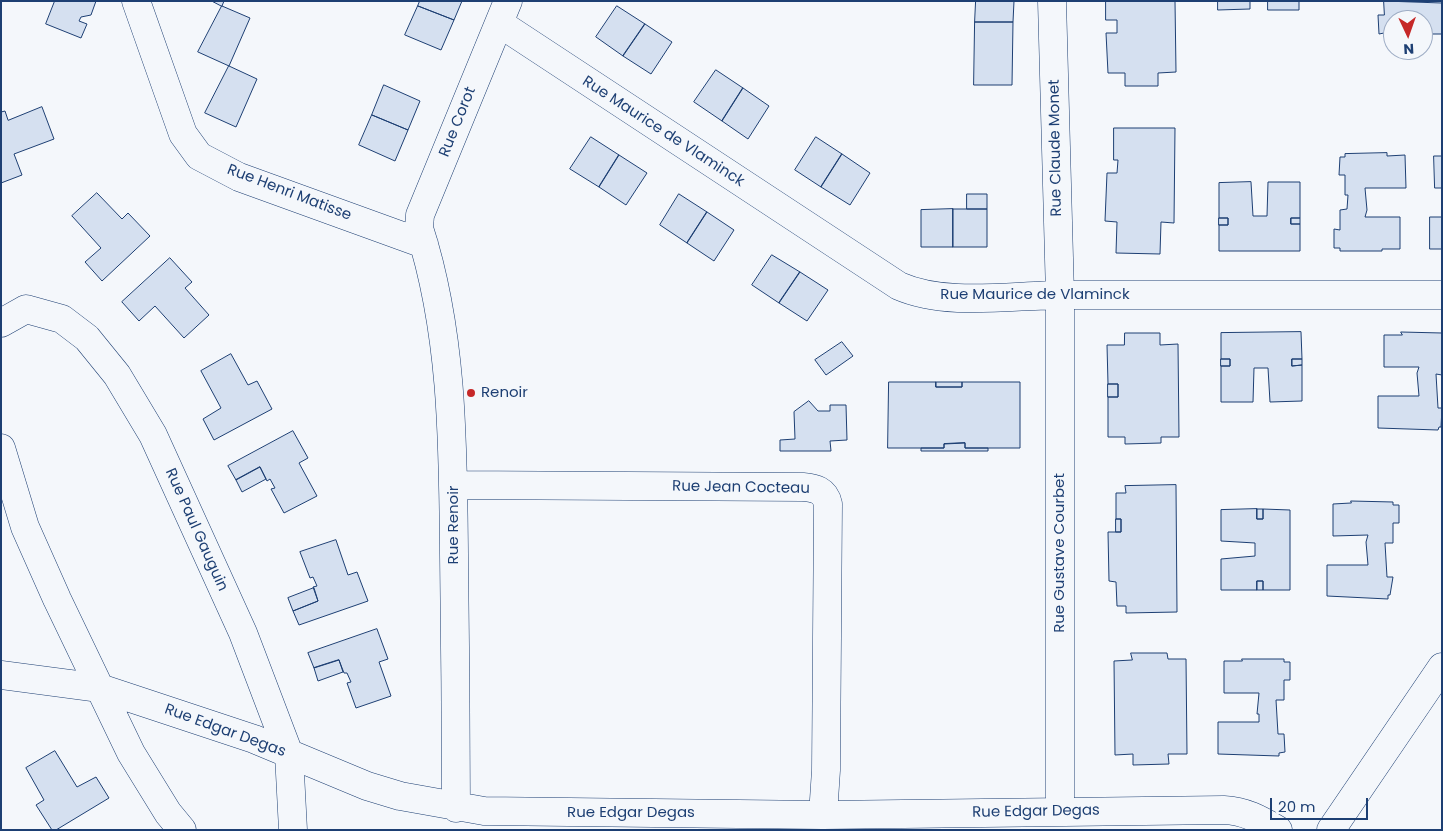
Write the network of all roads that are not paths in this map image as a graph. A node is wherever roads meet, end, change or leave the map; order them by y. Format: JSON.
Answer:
{"nodes":[{"id":1,"x":136,"y":1,"type":"edge"},
{"id":2,"x":1052,"y":1,"type":"edge"},
{"id":3,"x":503,"y":12,"type":"edge"},
{"id":4,"x":424,"y":244,"type":"junction"},
{"id":5,"x":1060,"y":295,"type":"junction"},
{"id":6,"x":1442,"y":295,"type":"edge"},
{"id":7,"x":1,"y":323,"type":"edge"},
{"id":8,"x":1,"y":448,"type":"edge"},
{"id":9,"x":454,"y":485,"type":"junction"},
{"id":10,"x":1442,"y":667,"type":"edge"},
{"id":11,"x":1,"y":675,"type":"edge"},
{"id":12,"x":100,"y":688,"type":"junction"},
{"id":13,"x":289,"y":754,"type":"junction"},
{"id":14,"x":456,"y":808,"type":"junction"},
{"id":15,"x":1060,"y":812,"type":"junction"},
{"id":16,"x":822,"y":822,"type":"edge"},
{"id":17,"x":182,"y":830,"type":"edge"},
{"id":18,"x":293,"y":830,"type":"edge"},
{"id":19,"x":1278,"y":830,"type":"edge"},
{"id":20,"x":1331,"y":830,"type":"edge"}],
"edges":[{"from":1,"to":4,"type":"street","name":"Rue Henri Matisse"},
{"from":2,"to":5,"type":"street","name":"Rue Claude Monet"},
{"from":3,"to":4,"type":"street","name":"Rue Corot"},
{"from":3,"to":5,"type":"street","name":"Rue Maurice de Vlaminck"},
{"from":4,"to":9,"type":"street","name":"Rue Renoir"},
{"from":5,"to":6,"type":"street","name":"Rue Maurice de Vlaminck"},
{"from":5,"to":15,"type":"street","name":"Rue Gustave Courbet"},
{"from":7,"to":13,"type":"street","name":"Rue Paul Gauguin"},
{"from":8,"to":12,"type":"street"},
{"from":9,"to":14,"type":"street","name":"Rue Renoir"},
{"from":9,"to":16,"type":"street","name":"Rue Jean Cocteau"},
{"from":10,"to":20,"type":"street"},
{"from":11,"to":12,"type":"street","name":"Rue Edgar Degas"},
{"from":12,"to":13,"type":"street","name":"Rue Edgar Degas"},
{"from":12,"to":17,"type":"street"},
{"from":13,"to":14,"type":"street","name":"Rue Edgar Degas"},
{"from":13,"to":18,"type":"street","name":"Rue Paul Gauguin"},
{"from":14,"to":16,"type":"street","name":"Rue Edgar Degas"},
{"from":15,"to":16,"type":"street","name":"Rue Edgar Degas"},
{"from":15,"to":19,"type":"street","name":"Rue Edgar Degas"}]}
